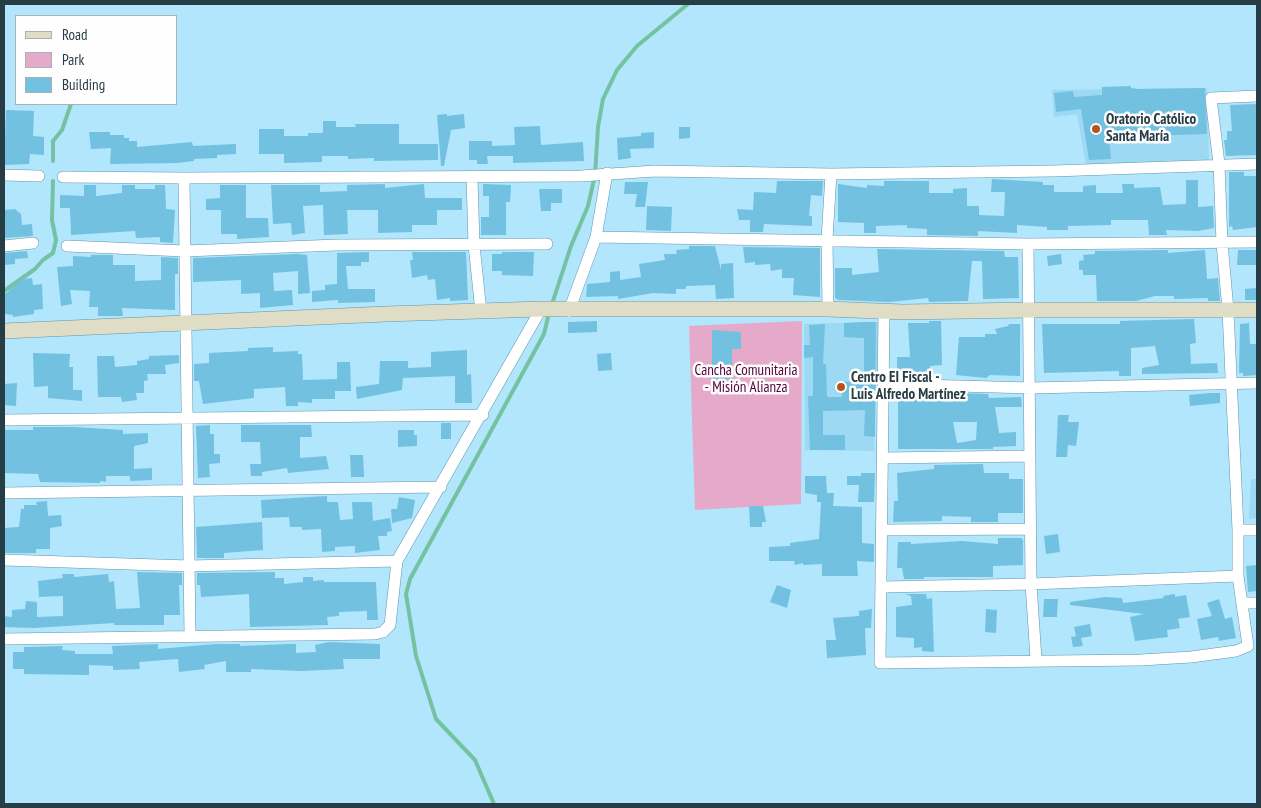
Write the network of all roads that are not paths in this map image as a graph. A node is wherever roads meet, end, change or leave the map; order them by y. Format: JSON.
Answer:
{"nodes":[{"id":1,"x":1257,"y":96,"type":"edge"},
{"id":2,"x":1219,"y":164,"type":"junction"},
{"id":3,"x":1257,"y":164,"type":"edge"},
{"id":4,"x":607,"y":173,"type":"junction"},
{"id":5,"x":831,"y":174,"type":"junction"},
{"id":6,"x":4,"y":175,"type":"edge"},
{"id":7,"x":39,"y":176,"type":"dead end"},
{"id":8,"x":63,"y":177,"type":"dead end"},
{"id":9,"x":472,"y":177,"type":"junction"},
{"id":10,"x":184,"y":178,"type":"junction"},
{"id":11,"x":596,"y":237,"type":"junction"},
{"id":12,"x":827,"y":240,"type":"junction"},
{"id":13,"x":1257,"y":242,"type":"edge"},
{"id":14,"x":33,"y":243,"type":"dead end"},
{"id":15,"x":1222,"y":243,"type":"junction"},
{"id":16,"x":547,"y":244,"type":"dead end"},
{"id":17,"x":1028,"y":244,"type":"junction"},
{"id":18,"x":474,"y":245,"type":"junction"},
{"id":19,"x":4,"y":246,"type":"edge"},
{"id":20,"x":67,"y":246,"type":"dead end"},
{"id":21,"x":185,"y":251,"type":"junction"},
{"id":22,"x":828,"y":309,"type":"junction"},
{"id":23,"x":541,"y":310,"type":"junction"},
{"id":24,"x":1029,"y":310,"type":"junction"},
{"id":25,"x":1228,"y":310,"type":"junction"},
{"id":26,"x":1257,"y":310,"type":"edge"},
{"id":27,"x":569,"y":311,"type":"junction"},
{"id":28,"x":481,"y":312,"type":"junction"},
{"id":29,"x":884,"y":312,"type":"junction"},
{"id":30,"x":186,"y":324,"type":"junction"},
{"id":31,"x":4,"y":330,"type":"edge"},
{"id":32,"x":1232,"y":383,"type":"junction"},
{"id":33,"x":1257,"y":383,"type":"edge"},
{"id":34,"x":884,"y":384,"type":"junction"},
{"id":35,"x":1031,"y":388,"type":"junction"},
{"id":36,"x":483,"y":414,"type":"junction"},
{"id":37,"x":187,"y":418,"type":"junction"},
{"id":38,"x":4,"y":420,"type":"edge"},
{"id":39,"x":1030,"y":456,"type":"junction"},
{"id":40,"x":883,"y":458,"type":"junction"},
{"id":41,"x":441,"y":488,"type":"junction"},
{"id":42,"x":188,"y":490,"type":"junction"},
{"id":43,"x":4,"y":494,"type":"edge"},
{"id":44,"x":1031,"y":529,"type":"junction"},
{"id":45,"x":883,"y":530,"type":"junction"},
{"id":46,"x":1238,"y":530,"type":"junction"},
{"id":47,"x":1257,"y":530,"type":"edge"},
{"id":48,"x":4,"y":560,"type":"edge"},
{"id":49,"x":398,"y":561,"type":"junction"},
{"id":50,"x":189,"y":566,"type":"junction"},
{"id":51,"x":1238,"y":576,"type":"junction"},
{"id":52,"x":1031,"y":584,"type":"junction"},
{"id":53,"x":882,"y":587,"type":"junction"},
{"id":54,"x":1242,"y":603,"type":"junction"},
{"id":55,"x":1257,"y":604,"type":"edge"},
{"id":56,"x":190,"y":635,"type":"junction"},
{"id":57,"x":4,"y":639,"type":"edge"},
{"id":58,"x":1036,"y":660,"type":"junction"}],
"edges":[{"from":1,"to":2,"type":"street"},
{"from":2,"to":3,"type":"street"},
{"from":2,"to":5,"type":"street"},
{"from":2,"to":15,"type":"street"},
{"from":4,"to":5,"type":"street"},
{"from":4,"to":9,"type":"street"},
{"from":4,"to":11,"type":"street"},
{"from":5,"to":12,"type":"street"},
{"from":6,"to":7,"type":"street"},
{"from":8,"to":10,"type":"street"},
{"from":9,"to":10,"type":"street"},
{"from":9,"to":18,"type":"street"},
{"from":10,"to":21,"type":"street"},
{"from":11,"to":12,"type":"street"},
{"from":11,"to":27,"type":"street"},
{"from":12,"to":17,"type":"street"},
{"from":12,"to":22,"type":"street"},
{"from":13,"to":15,"type":"street"},
{"from":14,"to":19,"type":"street"},
{"from":15,"to":17,"type":"street"},
{"from":15,"to":25,"type":"street"},
{"from":16,"to":18,"type":"street"},
{"from":17,"to":24,"type":"street"},
{"from":18,"to":21,"type":"street"},
{"from":18,"to":28,"type":"street"},
{"from":20,"to":21,"type":"street"},
{"from":21,"to":30,"type":"street"},
{"from":22,"to":27,"type":"street"},
{"from":22,"to":29,"type":"street"},
{"from":23,"to":27,"type":"street"},
{"from":23,"to":28,"type":"street"},
{"from":23,"to":36,"type":"street"},
{"from":24,"to":25,"type":"street"},
{"from":24,"to":29,"type":"street"},
{"from":24,"to":35,"type":"street"},
{"from":25,"to":26,"type":"street"},
{"from":25,"to":32,"type":"street"},
{"from":28,"to":30,"type":"street"},
{"from":29,"to":34,"type":"street"},
{"from":30,"to":31,"type":"street"},
{"from":30,"to":37,"type":"street"},
{"from":32,"to":33,"type":"street"},
{"from":32,"to":35,"type":"street"},
{"from":32,"to":46,"type":"street"},
{"from":34,"to":35,"type":"street"},
{"from":34,"to":40,"type":"street"},
{"from":35,"to":39,"type":"street"},
{"from":36,"to":37,"type":"street"},
{"from":36,"to":41,"type":"street"},
{"from":37,"to":38,"type":"street"},
{"from":37,"to":42,"type":"street"},
{"from":39,"to":40,"type":"street"},
{"from":39,"to":44,"type":"street"},
{"from":40,"to":45,"type":"street"},
{"from":41,"to":42,"type":"street"},
{"from":41,"to":49,"type":"street"},
{"from":42,"to":43,"type":"street"},
{"from":42,"to":50,"type":"street"},
{"from":44,"to":45,"type":"street"},
{"from":44,"to":52,"type":"street"},
{"from":45,"to":53,"type":"street"},
{"from":46,"to":47,"type":"street"},
{"from":46,"to":51,"type":"street"},
{"from":48,"to":50,"type":"street"},
{"from":49,"to":50,"type":"street"},
{"from":49,"to":56,"type":"street"},
{"from":50,"to":56,"type":"street"},
{"from":51,"to":52,"type":"street"},
{"from":51,"to":54,"type":"street"},
{"from":52,"to":53,"type":"street"},
{"from":52,"to":58,"type":"street"},
{"from":53,"to":58,"type":"street"},
{"from":54,"to":55,"type":"street"},
{"from":54,"to":58,"type":"street"},
{"from":56,"to":57,"type":"street"}]}
